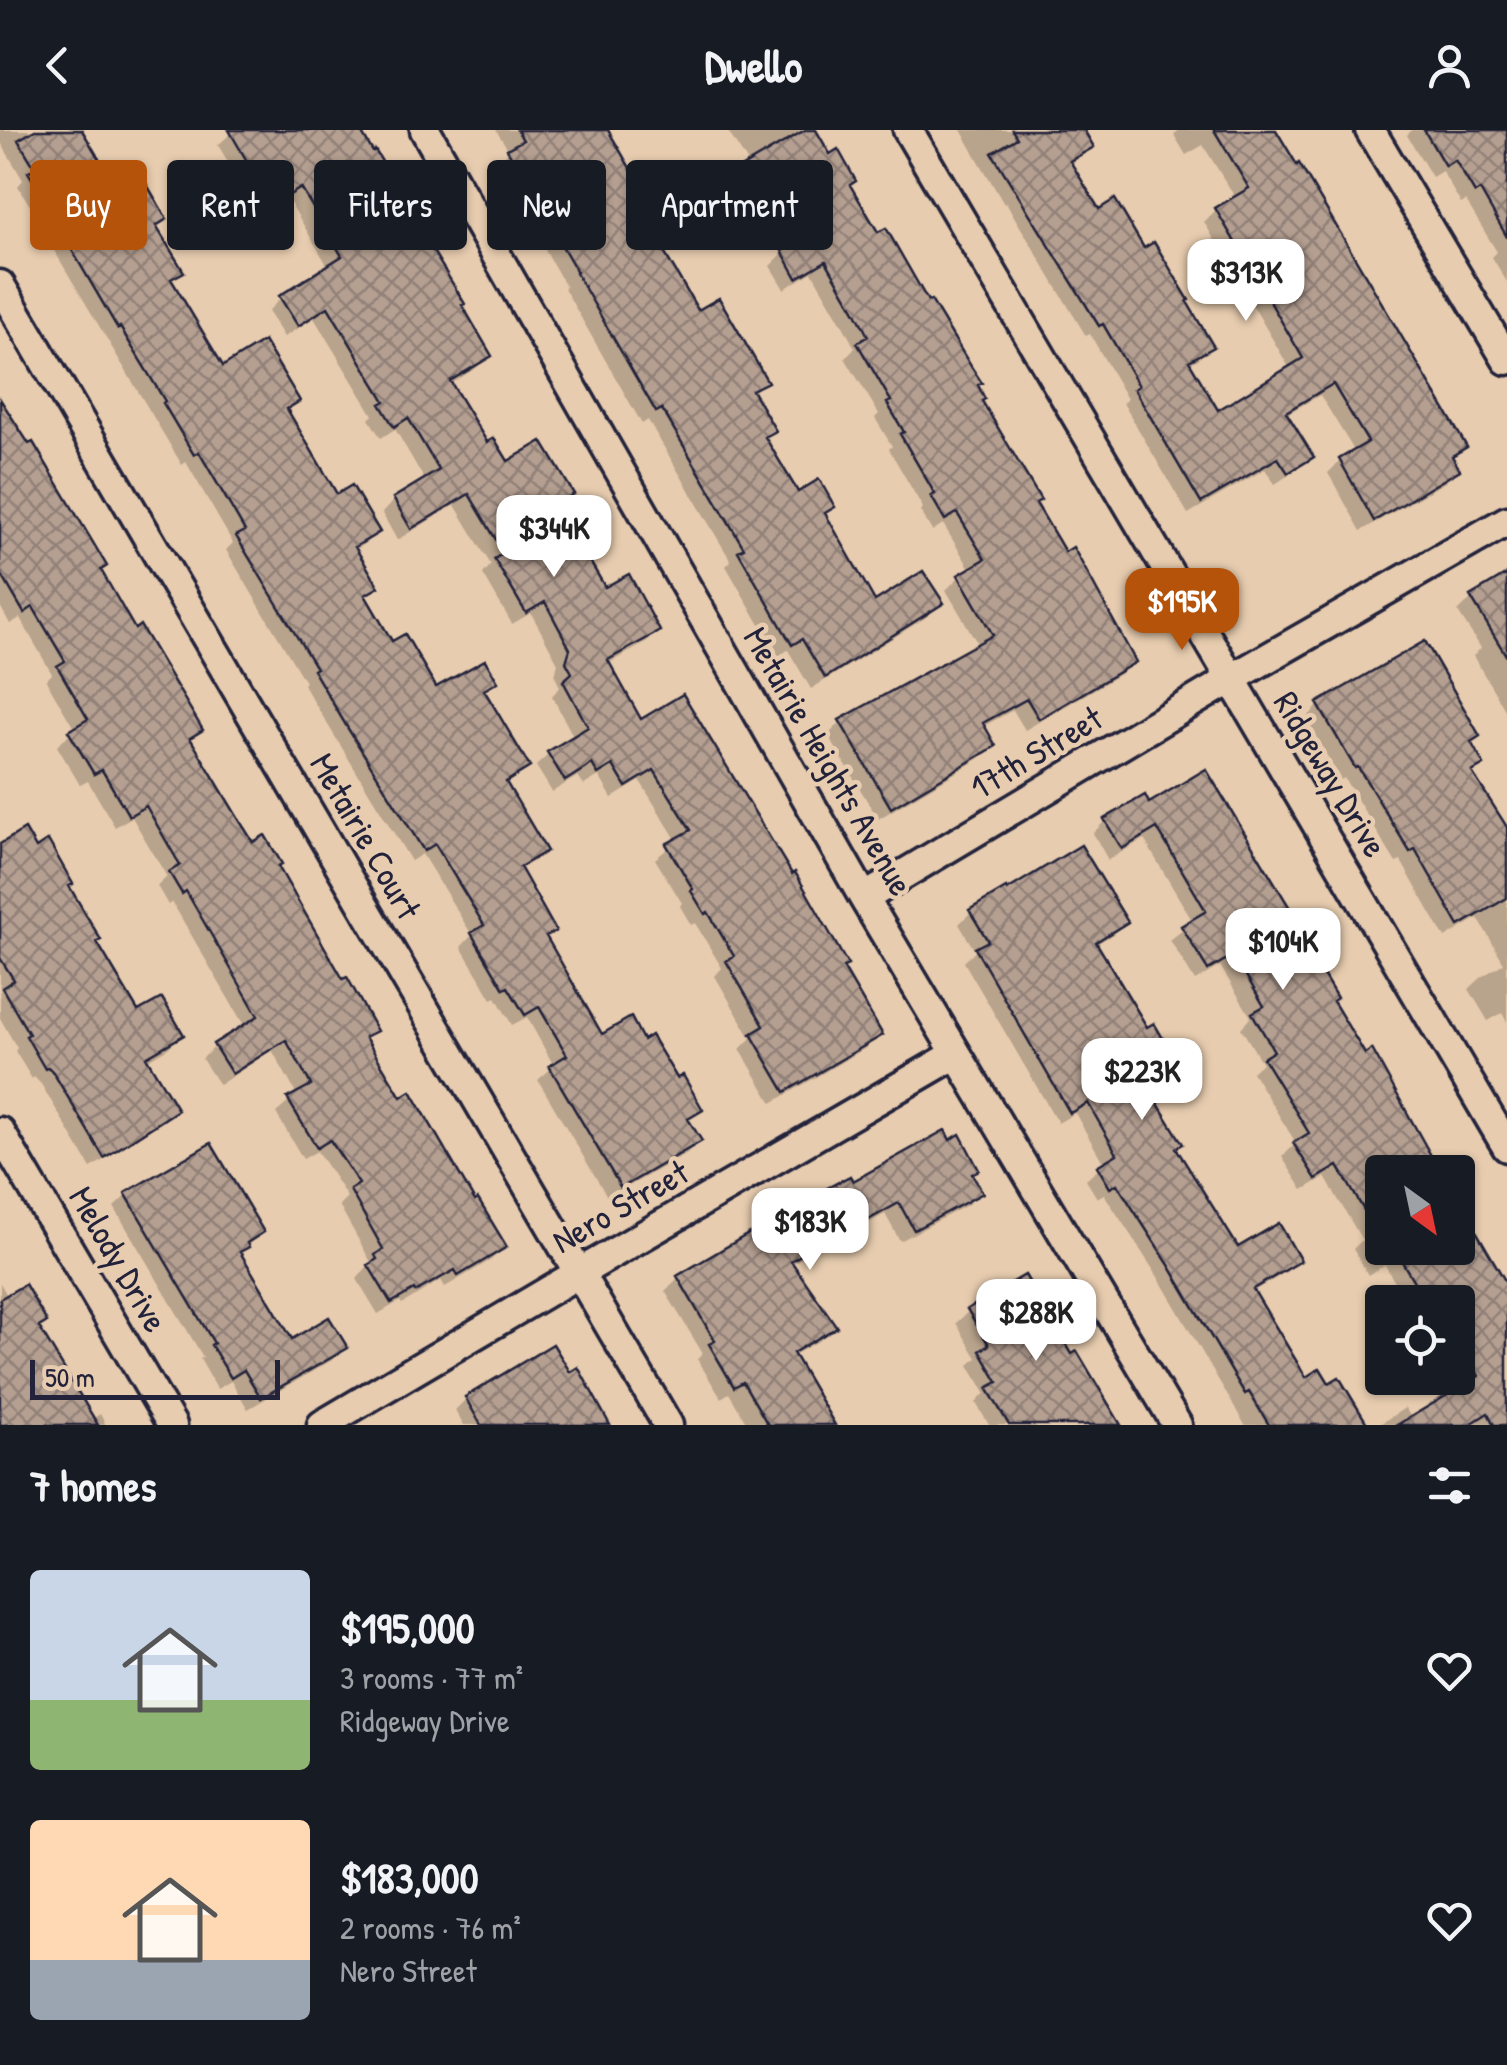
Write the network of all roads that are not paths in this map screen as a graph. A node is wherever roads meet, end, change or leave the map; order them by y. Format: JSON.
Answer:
{"nodes":[{"id":1,"x":424,"y":130,"type":"edge"},
{"id":2,"x":908,"y":130,"type":"edge"},
{"id":3,"x":1370,"y":130,"type":"edge"},
{"id":4,"x":0,"y":285,"type":"edge"},
{"id":5,"x":1507,"y":360,"type":"edge"},
{"id":6,"x":1507,"y":520,"type":"edge"},
{"id":7,"x":1231,"y":679,"type":"junction"},
{"id":8,"x":864,"y":898,"type":"junction"},
{"id":9,"x":956,"y":1054,"type":"junction"},
{"id":10,"x":0,"y":1132,"type":"edge"},
{"id":11,"x":1507,"y":1146,"type":"edge"},
{"id":12,"x":579,"y":1273,"type":"junction"},
{"id":13,"x":172,"y":1425,"type":"edge"},
{"id":14,"x":322,"y":1425,"type":"edge"},
{"id":15,"x":668,"y":1425,"type":"edge"},
{"id":16,"x":1177,"y":1425,"type":"edge"}],
"edges":[{"from":1,"to":8,"type":"street","name":"Metairie Heights Avenue"},
{"from":2,"to":7,"type":"street","name":"Ridgeway Drive"},
{"from":3,"to":5,"type":"street"},
{"from":4,"to":12,"type":"street","name":"Metairie Court"},
{"from":6,"to":7,"type":"street","name":"17th Street"},
{"from":7,"to":8,"type":"street","name":"17th Street"},
{"from":7,"to":11,"type":"street","name":"Ridgeway Drive"},
{"from":8,"to":9,"type":"street","name":"Metairie Heights Avenue"},
{"from":9,"to":12,"type":"street","name":"Nero Street"},
{"from":9,"to":16,"type":"street","name":"Metairie Heights Avenue"},
{"from":10,"to":13,"type":"street","name":"Melody Drive"},
{"from":12,"to":14,"type":"street","name":"Nero Street"},
{"from":12,"to":15,"type":"street","name":"Metairie Court"}]}
